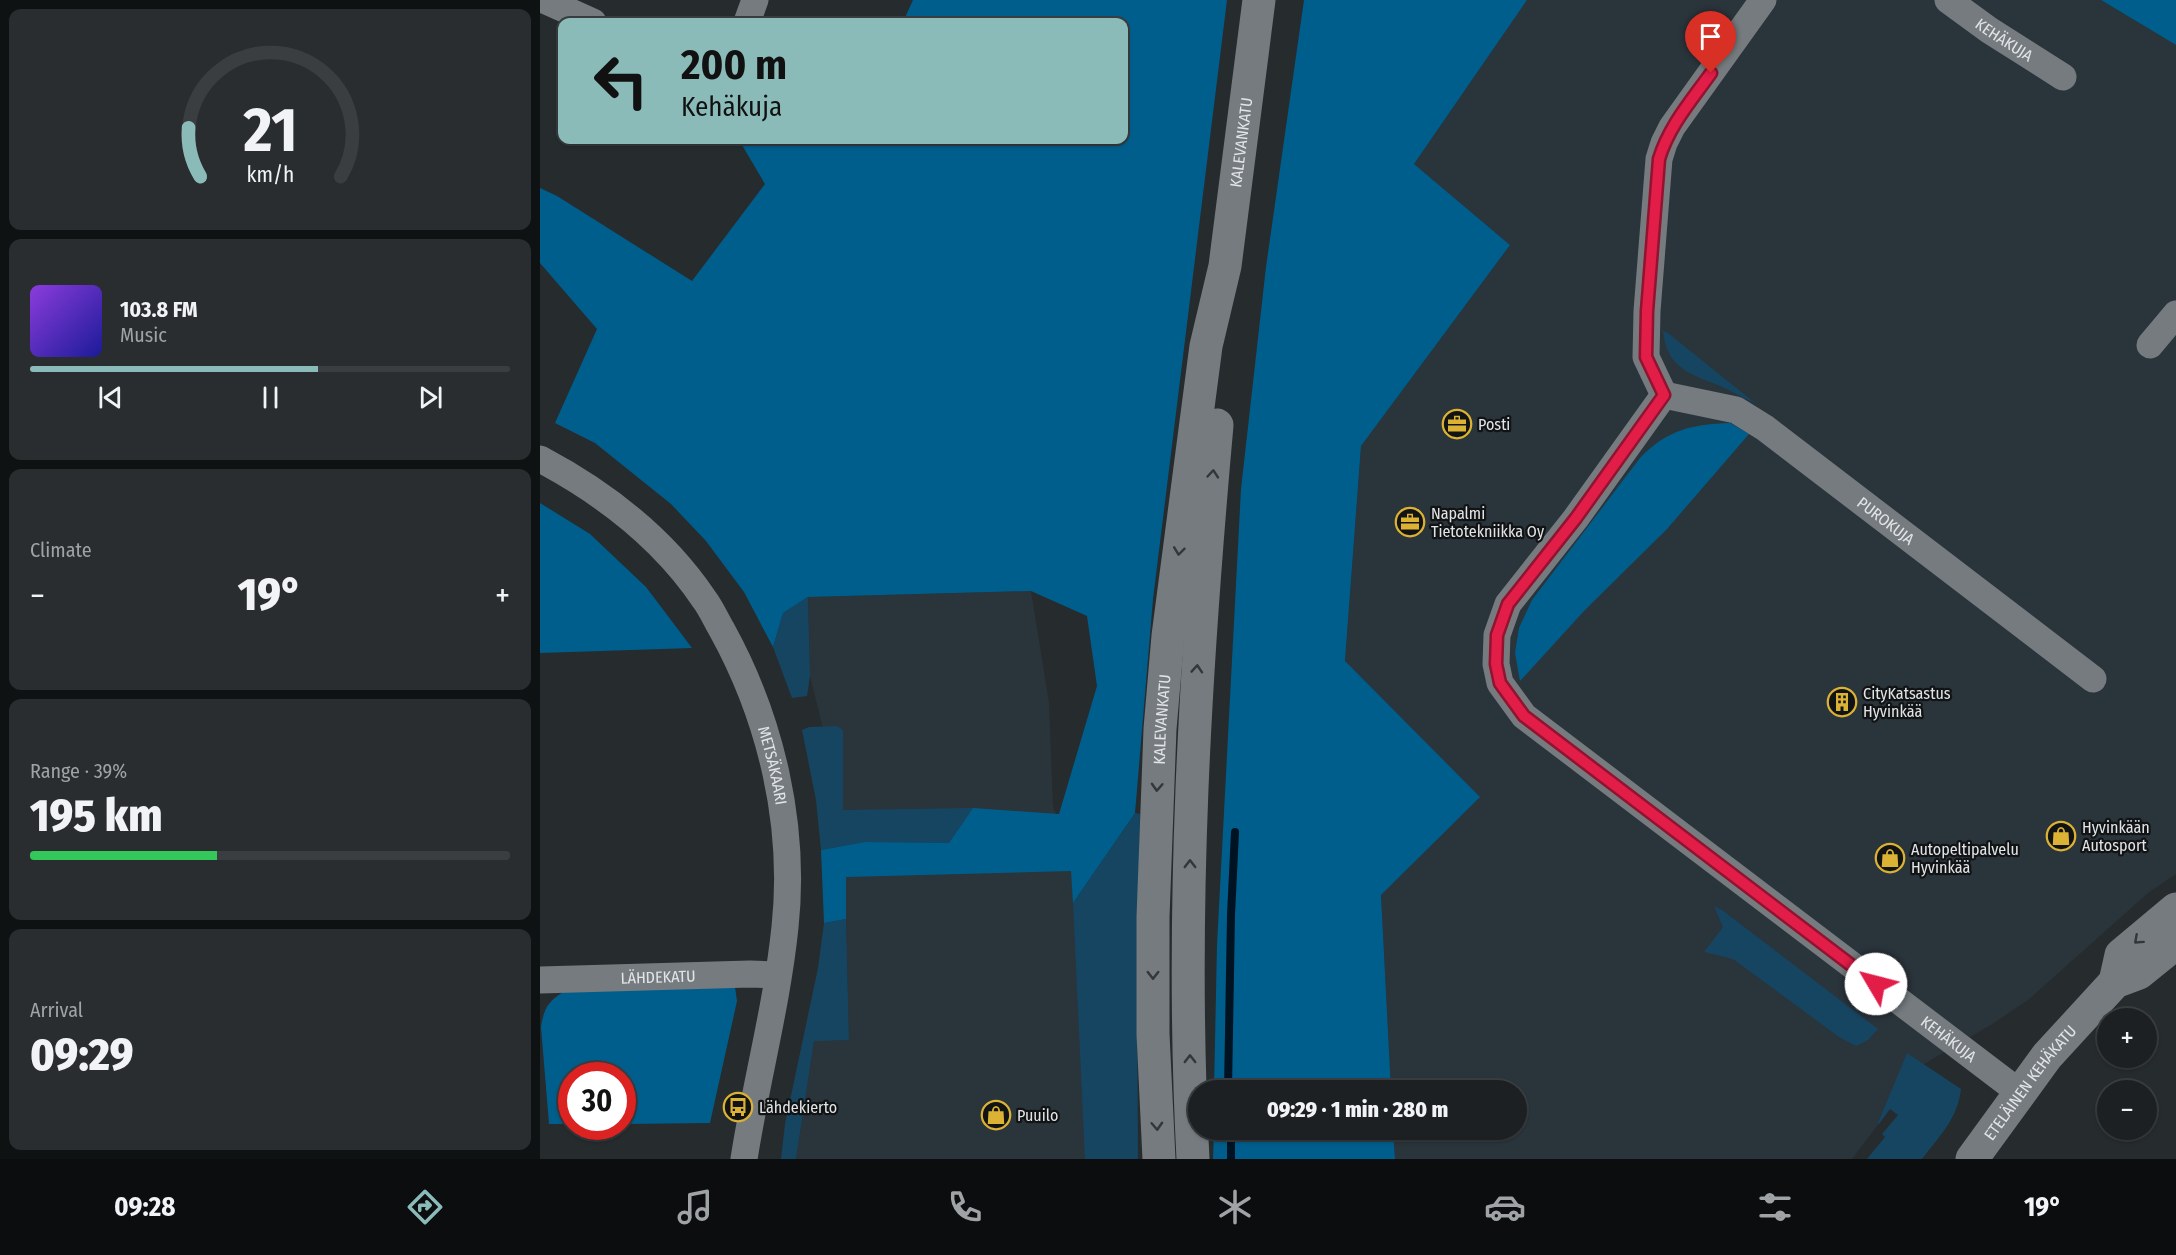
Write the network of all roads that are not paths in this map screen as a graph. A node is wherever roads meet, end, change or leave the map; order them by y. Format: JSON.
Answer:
{"nodes":[{"id":1,"x":544,"y":0,"type":"edge"},
{"id":2,"x":755,"y":0,"type":"edge"},
{"id":3,"x":1259,"y":0,"type":"edge"},
{"id":4,"x":1763,"y":0,"type":"edge"},
{"id":5,"x":1948,"y":0,"type":"edge"},
{"id":6,"x":583,"y":18,"type":"edge"},
{"id":7,"x":748,"y":18,"type":"edge"},
{"id":8,"x":2063,"y":77,"type":"dead end"},
{"id":9,"x":1221,"y":286,"type":"junction"},
{"id":10,"x":2176,"y":314,"type":"edge"},
{"id":11,"x":2150,"y":345,"type":"dead end"},
{"id":12,"x":1664,"y":395,"type":"junction"},
{"id":13,"x":540,"y":459,"type":"edge"},
{"id":14,"x":2092,"y":679,"type":"dead end"},
{"id":15,"x":2176,"y":909,"type":"edge"},
{"id":16,"x":2176,"y":943,"type":"edge"},
{"id":17,"x":777,"y":975,"type":"junction"},
{"id":18,"x":540,"y":980,"type":"edge"},
{"id":19,"x":2115,"y":982,"type":"junction"},
{"id":20,"x":2019,"y":1092,"type":"junction"},
{"id":21,"x":744,"y":1159,"type":"edge"},
{"id":22,"x":1159,"y":1159,"type":"edge"},
{"id":23,"x":1193,"y":1159,"type":"edge"},
{"id":24,"x":1972,"y":1159,"type":"edge"}],
"edges":[{"from":1,"to":6,"type":"street"},
{"from":2,"to":7,"type":"street"},
{"from":3,"to":9,"type":"main road","name":"KALEVANKATU"},
{"from":4,"to":12,"type":"street"},
{"from":5,"to":8,"type":"street","name":"KEHÄKUJA"},
{"from":9,"to":22,"type":"main road","name":"KALEVANKATU","one_way":true},
{"from":23,"to":9,"type":"main road","name":"KALEVANKATU","one_way":true},
{"from":10,"to":11,"type":"street"},
{"from":12,"to":14,"type":"street","name":"PUROKUJA"},
{"from":12,"to":20,"type":"street","name":"KEHÄKUJA"},
{"from":13,"to":17,"type":"street","name":"METSÄKAARI"},
{"from":15,"to":19,"type":"main road","name":"ETELÄINEN KEHÄKATU","one_way":true},
{"from":16,"to":19,"type":"main road","name":"ETELÄINEN KEHÄKATU"},
{"from":17,"to":18,"type":"street","name":"LÄHDEKATU"},
{"from":17,"to":21,"type":"street","name":"METSÄKAARI"},
{"from":19,"to":20,"type":"main road","name":"ETELÄINEN KEHÄKATU"},
{"from":20,"to":24,"type":"main road","name":"ETELÄINEN KEHÄKATU"}]}
